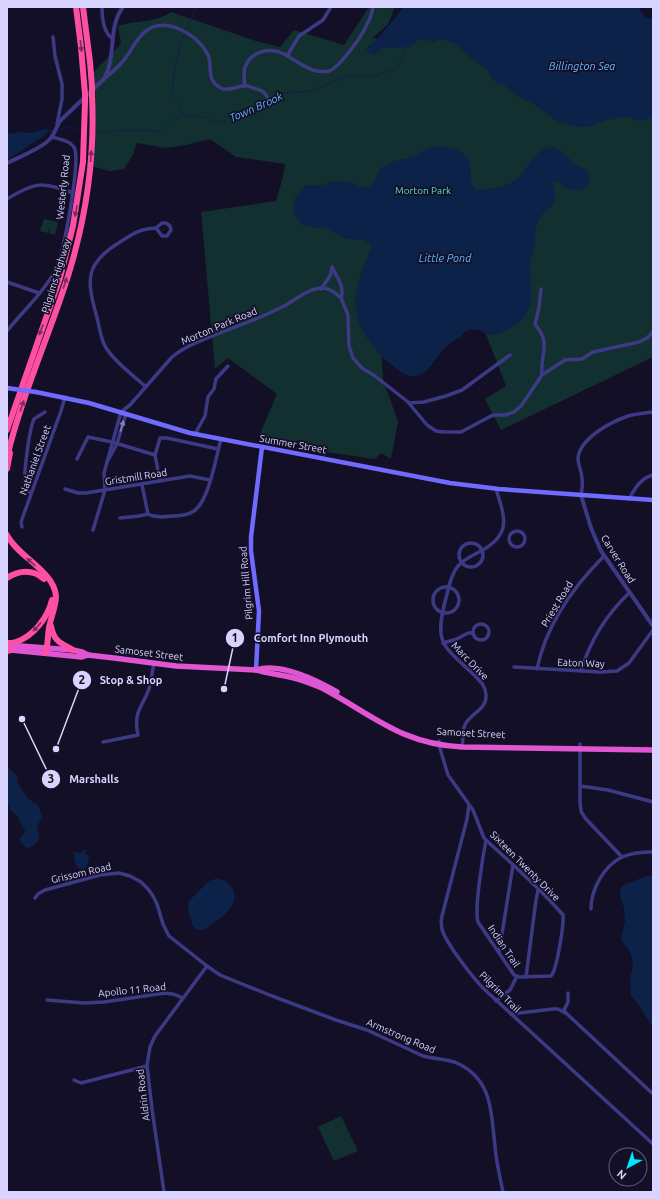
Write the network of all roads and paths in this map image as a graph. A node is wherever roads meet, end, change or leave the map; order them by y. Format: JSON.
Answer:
{"nodes":[{"id":1,"x":76,"y":7,"type":"edge"},
{"id":2,"x":83,"y":7,"type":"edge"},
{"id":3,"x":102,"y":7,"type":"edge"},
{"id":4,"x":123,"y":7,"type":"edge"},
{"id":5,"x":331,"y":7,"type":"edge"},
{"id":6,"x":373,"y":7,"type":"edge"},
{"id":7,"x":53,"y":37,"type":"dead end"},
{"id":8,"x":112,"y":39,"type":"junction"},
{"id":9,"x":287,"y":56,"type":"junction"},
{"id":10,"x":104,"y":79,"type":"junction"},
{"id":11,"x":244,"y":86,"type":"junction"},
{"id":12,"x":269,"y":101,"type":"dead end"},
{"id":13,"x":56,"y":127,"type":"junction"},
{"id":14,"x":53,"y":136,"type":"junction"},
{"id":15,"x":7,"y":163,"type":"edge"},
{"id":16,"x":73,"y":193,"type":"junction"},
{"id":17,"x":7,"y":199,"type":"edge"},
{"id":18,"x":156,"y":228,"type":"junction"},
{"id":19,"x":7,"y":282,"type":"edge"},
{"id":20,"x":321,"y":288,"type":"junction"},
{"id":21,"x":541,"y":290,"type":"dead end"},
{"id":22,"x":39,"y":293,"type":"junction"},
{"id":23,"x":341,"y":298,"type":"junction"},
{"id":24,"x":7,"y":332,"type":"edge"},
{"id":25,"x":653,"y":332,"type":"edge"},
{"id":26,"x":510,"y":355,"type":"dead end"},
{"id":27,"x":228,"y":366,"type":"dead end"},
{"id":28,"x":542,"y":375,"type":"junction"},
{"id":29,"x":146,"y":387,"type":"junction"},
{"id":30,"x":7,"y":388,"type":"edge"},
{"id":31,"x":18,"y":396,"type":"junction"},
{"id":32,"x":65,"y":397,"type":"junction"},
{"id":33,"x":408,"y":403,"type":"junction"},
{"id":34,"x":45,"y":412,"type":"dead end"},
{"id":35,"x":653,"y":412,"type":"edge"},
{"id":36,"x":123,"y":413,"type":"junction"},
{"id":37,"x":7,"y":418,"type":"edge"},
{"id":38,"x":17,"y":421,"type":"junction"},
{"id":39,"x":7,"y":430,"type":"edge"},
{"id":40,"x":195,"y":434,"type":"junction"},
{"id":41,"x":221,"y":439,"type":"junction"},
{"id":42,"x":112,"y":442,"type":"junction"},
{"id":43,"x":117,"y":444,"type":"junction"},
{"id":44,"x":262,"y":447,"type":"junction"},
{"id":45,"x":218,"y":449,"type":"junction"},
{"id":46,"x":155,"y":455,"type":"junction"},
{"id":47,"x":7,"y":457,"type":"edge"},
{"id":48,"x":77,"y":460,"type":"dead end"},
{"id":49,"x":106,"y":463,"type":"junction"},
{"id":50,"x":7,"y":469,"type":"edge"},
{"id":51,"x":653,"y":474,"type":"edge"},
{"id":52,"x":210,"y":480,"type":"junction"},
{"id":53,"x":160,"y":482,"type":"junction"},
{"id":54,"x":142,"y":484,"type":"junction"},
{"id":55,"x":65,"y":489,"type":"dead end"},
{"id":56,"x":496,"y":489,"type":"junction"},
{"id":57,"x":105,"y":490,"type":"junction"},
{"id":58,"x":32,"y":493,"type":"junction"},
{"id":59,"x":581,"y":495,"type":"junction"},
{"id":60,"x":629,"y":499,"type":"junction"},
{"id":61,"x":653,"y":500,"type":"edge"},
{"id":62,"x":148,"y":514,"type":"junction"},
{"id":63,"x":120,"y":518,"type":"dead end"},
{"id":64,"x":22,"y":527,"type":"dead end"},
{"id":65,"x":93,"y":530,"type":"dead end"},
{"id":66,"x":501,"y":533,"type":"junction"},
{"id":67,"x":7,"y":535,"type":"edge"},
{"id":68,"x":509,"y":536,"type":"junction"},
{"id":69,"x":482,"y":550,"type":"junction"},
{"id":70,"x":604,"y":556,"type":"junction"},
{"id":71,"x":462,"y":562,"type":"junction"},
{"id":72,"x":7,"y":578,"type":"edge"},
{"id":73,"x":449,"y":588,"type":"junction"},
{"id":74,"x":629,"y":593,"type":"junction"},
{"id":75,"x":443,"y":612,"type":"junction"},
{"id":76,"x":51,"y":619,"type":"junction"},
{"id":77,"x":653,"y":626,"type":"edge"},
{"id":78,"x":653,"y":630,"type":"edge"},
{"id":79,"x":473,"y":633,"type":"junction"},
{"id":80,"x":443,"y":643,"type":"junction"},
{"id":81,"x":8,"y":648,"type":"edge"},
{"id":82,"x":73,"y":650,"type":"junction"},
{"id":83,"x":46,"y":651,"type":"junction"},
{"id":84,"x":88,"y":655,"type":"junction"},
{"id":85,"x":154,"y":664,"type":"junction"},
{"id":86,"x":514,"y":667,"type":"dead end"},
{"id":87,"x":537,"y":669,"type":"junction"},
{"id":88,"x":256,"y":670,"type":"junction"},
{"id":89,"x":581,"y":671,"type":"junction"},
{"id":90,"x":103,"y":742,"type":"dead end"},
{"id":91,"x":439,"y":743,"type":"junction"},
{"id":92,"x":462,"y":745,"type":"junction"},
{"id":93,"x":580,"y":746,"type":"junction"},
{"id":94,"x":653,"y":746,"type":"edge"},
{"id":95,"x":653,"y":750,"type":"edge"},
{"id":96,"x":580,"y":786,"type":"junction"},
{"id":97,"x":653,"y":802,"type":"edge"},
{"id":98,"x":468,"y":804,"type":"junction"},
{"id":99,"x":486,"y":840,"type":"junction"},
{"id":100,"x":653,"y":852,"type":"edge"},
{"id":101,"x":622,"y":857,"type":"junction"},
{"id":102,"x":513,"y":865,"type":"junction"},
{"id":103,"x":538,"y":890,"type":"junction"},
{"id":104,"x":35,"y":898,"type":"dead end"},
{"id":105,"x":591,"y":909,"type":"dead end"},
{"id":106,"x":499,"y":954,"type":"junction"},
{"id":107,"x":207,"y":966,"type":"junction"},
{"id":108,"x":553,"y":974,"type":"joint"},
{"id":109,"x":517,"y":976,"type":"junction"},
{"id":110,"x":526,"y":977,"type":"junction"},
{"id":111,"x":568,"y":993,"type":"dead end"},
{"id":112,"x":183,"y":998,"type":"junction"},
{"id":113,"x":47,"y":1000,"type":"dead end"},
{"id":114,"x":496,"y":1001,"type":"junction"},
{"id":115,"x":511,"y":1014,"type":"junction"},
{"id":116,"x":566,"y":1014,"type":"junction"},
{"id":117,"x":147,"y":1066,"type":"junction"},
{"id":118,"x":74,"y":1080,"type":"dead end"},
{"id":119,"x":653,"y":1094,"type":"edge"},
{"id":120,"x":653,"y":1144,"type":"edge"},
{"id":121,"x":164,"y":1192,"type":"edge"},
{"id":122,"x":503,"y":1192,"type":"edge"}],
"edges":[{"from":1,"to":31,"type":"highway","name":"Pilgrims Highway","one_way":true,"bridge":true},
{"from":38,"to":2,"type":"highway","name":"Pilgrims Highway","one_way":true,"bridge":true},
{"from":3,"to":8,"type":"street"},
{"from":4,"to":8,"type":"street"},
{"from":5,"to":9,"type":"street"},
{"from":6,"to":9,"type":"street"},
{"from":7,"to":13,"type":"street"},
{"from":8,"to":10,"type":"street"},
{"from":9,"to":11,"type":"street"},
{"from":10,"to":11,"type":"street"},
{"from":10,"to":13,"type":"street"},
{"from":11,"to":12,"type":"street"},
{"from":13,"to":14,"type":"street"},
{"from":14,"to":15,"type":"street"},
{"from":14,"to":16,"type":"street","name":"Westerly Road"},
{"from":16,"to":17,"type":"street"},
{"from":16,"to":22,"type":"street","name":"Westerly Road"},
{"from":18,"to":18,"type":"street"},
{"from":18,"to":29,"type":"street"},
{"from":19,"to":22,"type":"street"},
{"from":20,"to":23,"type":"street"},
{"from":20,"to":23,"type":"street"},
{"from":20,"to":29,"type":"street","name":"Morton Park Road"},
{"from":21,"to":28,"type":"street"},
{"from":22,"to":24,"type":"street","name":"Westerly Road"},
{"from":23,"to":33,"type":"street"},
{"from":25,"to":28,"type":"street"},
{"from":26,"to":33,"type":"street"},
{"from":27,"to":40,"type":"street"},
{"from":28,"to":33,"type":"street"},
{"from":29,"to":36,"type":"street","name":"Morton Park Road"},
{"from":30,"to":32,"type":"main road","name":"Summer Street","bridge":true},
{"from":31,"to":37,"type":"highway"},
{"from":31,"to":39,"type":"highway","name":"Pilgrims Highway"},
{"from":32,"to":36,"type":"main road","name":"Summer Street"},
{"from":32,"to":58,"type":"street","name":"Nathaniel Street"},
{"from":34,"to":58,"type":"street"},
{"from":35,"to":59,"type":"street"},
{"from":36,"to":40,"type":"main road","name":"Summer Street"},
{"from":36,"to":42,"type":"street"},
{"from":43,"to":36,"type":"street","one_way":true},
{"from":38,"to":47,"type":"highway","name":"Pilgrims Highway"},
{"from":38,"to":50,"type":"highway"},
{"from":40,"to":41,"type":"main road","name":"Summer Street"},
{"from":41,"to":44,"type":"main road","name":"Summer Street"},
{"from":41,"to":45,"type":"street"},
{"from":42,"to":43,"type":"street"},
{"from":42,"to":48,"type":"street"},
{"from":42,"to":49,"type":"street"},
{"from":43,"to":46,"type":"street"},
{"from":43,"to":49,"type":"street"},
{"from":44,"to":56,"type":"main road","name":"Summer Street"},
{"from":44,"to":88,"type":"main road","name":"Pilgrim Hill Road"},
{"from":45,"to":46,"type":"street"},
{"from":45,"to":52,"type":"street"},
{"from":46,"to":53,"type":"street"},
{"from":49,"to":57,"type":"street"},
{"from":51,"to":60,"type":"street"},
{"from":52,"to":53,"type":"street","name":"Gristmill Road"},
{"from":52,"to":62,"type":"street"},
{"from":53,"to":54,"type":"street","name":"Gristmill Road"},
{"from":54,"to":57,"type":"street","name":"Gristmill Road"},
{"from":54,"to":62,"type":"street"},
{"from":55,"to":57,"type":"street","name":"Gristmill Road"},
{"from":56,"to":59,"type":"main road","name":"Summer Street"},
{"from":56,"to":66,"type":"street"},
{"from":57,"to":65,"type":"street"},
{"from":58,"to":64,"type":"street","name":"Nathaniel Street"},
{"from":59,"to":60,"type":"main road","name":"Summer Street"},
{"from":59,"to":70,"type":"street","name":"Carver Road"},
{"from":60,"to":61,"type":"main road","name":"Summer Street"},
{"from":62,"to":63,"type":"street"},
{"from":66,"to":68,"type":"street"},
{"from":66,"to":69,"type":"street","name":"Marc Drive"},
{"from":76,"to":67,"type":"highway","one_way":true},
{"from":68,"to":68,"type":"street"},
{"from":69,"to":71,"type":"street","name":"Marc Drive"},
{"from":69,"to":71,"type":"street"},
{"from":69,"to":71,"type":"street"},
{"from":70,"to":74,"type":"street","name":"Carver Road"},
{"from":70,"to":87,"type":"street","name":"Priest Road"},
{"from":71,"to":73,"type":"street","name":"Marc Drive"},
{"from":72,"to":81,"type":"highway","one_way":true},
{"from":73,"to":75,"type":"street","name":"Marc Drive"},
{"from":73,"to":75,"type":"street"},
{"from":73,"to":75,"type":"street"},
{"from":74,"to":77,"type":"street","name":"Carver Road"},
{"from":74,"to":89,"type":"street"},
{"from":75,"to":80,"type":"street","name":"Marc Drive"},
{"from":76,"to":82,"type":"highway"},
{"from":76,"to":83,"type":"highway"},
{"from":78,"to":89,"type":"street","name":"Eaton Way"},
{"from":79,"to":79,"type":"street"},
{"from":79,"to":80,"type":"street"},
{"from":80,"to":92,"type":"street","name":"Marc Drive"},
{"from":81,"to":83,"type":"highway","name":"Samoset Street"},
{"from":82,"to":83,"type":"highway","name":"Samoset Street"},
{"from":82,"to":84,"type":"highway","name":"Samoset Street"},
{"from":83,"to":84,"type":"highway","name":"Samoset Street"},
{"from":84,"to":85,"type":"highway","name":"Samoset Street"},
{"from":85,"to":88,"type":"highway","name":"Samoset Street"},
{"from":85,"to":90,"type":"street"},
{"from":86,"to":87,"type":"street","name":"Eaton Way"},
{"from":87,"to":89,"type":"street","name":"Eaton Way"},
{"from":88,"to":91,"type":"highway","name":"Samoset Street"},
{"from":91,"to":92,"type":"highway","name":"Samoset Street"},
{"from":91,"to":98,"type":"street","name":"Sixteen Twenty Drive"},
{"from":92,"to":93,"type":"highway","name":"Samoset Street"},
{"from":93,"to":94,"type":"highway","name":"Samoset Street"},
{"from":93,"to":95,"type":"highway","name":"Samoset Street"},
{"from":93,"to":96,"type":"street"},
{"from":96,"to":97,"type":"street"},
{"from":96,"to":101,"type":"street"},
{"from":98,"to":99,"type":"street","name":"Sixteen Twenty Drive"},
{"from":98,"to":114,"type":"street","name":"Pilgrim Trail"},
{"from":99,"to":102,"type":"street","name":"Sixteen Twenty Drive"},
{"from":99,"to":106,"type":"street","name":"Indian Trail"},
{"from":100,"to":101,"type":"street"},
{"from":101,"to":105,"type":"street"},
{"from":102,"to":103,"type":"street","name":"Sixteen Twenty Drive"},
{"from":102,"to":106,"type":"street"},
{"from":103,"to":108,"type":"street","name":"Sixteen Twenty Drive"},
{"from":103,"to":110,"type":"street"},
{"from":104,"to":107,"type":"street","name":"Grissom Road"},
{"from":106,"to":109,"type":"street","name":"Indian Trail"},
{"from":107,"to":112,"type":"street","name":"Aldrin Road"},
{"from":107,"to":122,"type":"street","name":"Armstrong Road"},
{"from":108,"to":110,"type":"street","name":"Indian Trail"},
{"from":109,"to":110,"type":"street","name":"Indian Trail"},
{"from":109,"to":114,"type":"street"},
{"from":111,"to":116,"type":"street"},
{"from":112,"to":113,"type":"street","name":"Apollo 11 Road"},
{"from":112,"to":117,"type":"street","name":"Aldrin Road"},
{"from":114,"to":115,"type":"street","name":"Pilgrim Trail"},
{"from":115,"to":116,"type":"street"},
{"from":115,"to":120,"type":"street","name":"Pilgrim Trail"},
{"from":116,"to":119,"type":"street"},
{"from":117,"to":118,"type":"street"},
{"from":117,"to":121,"type":"street","name":"Aldrin Road"}]}
